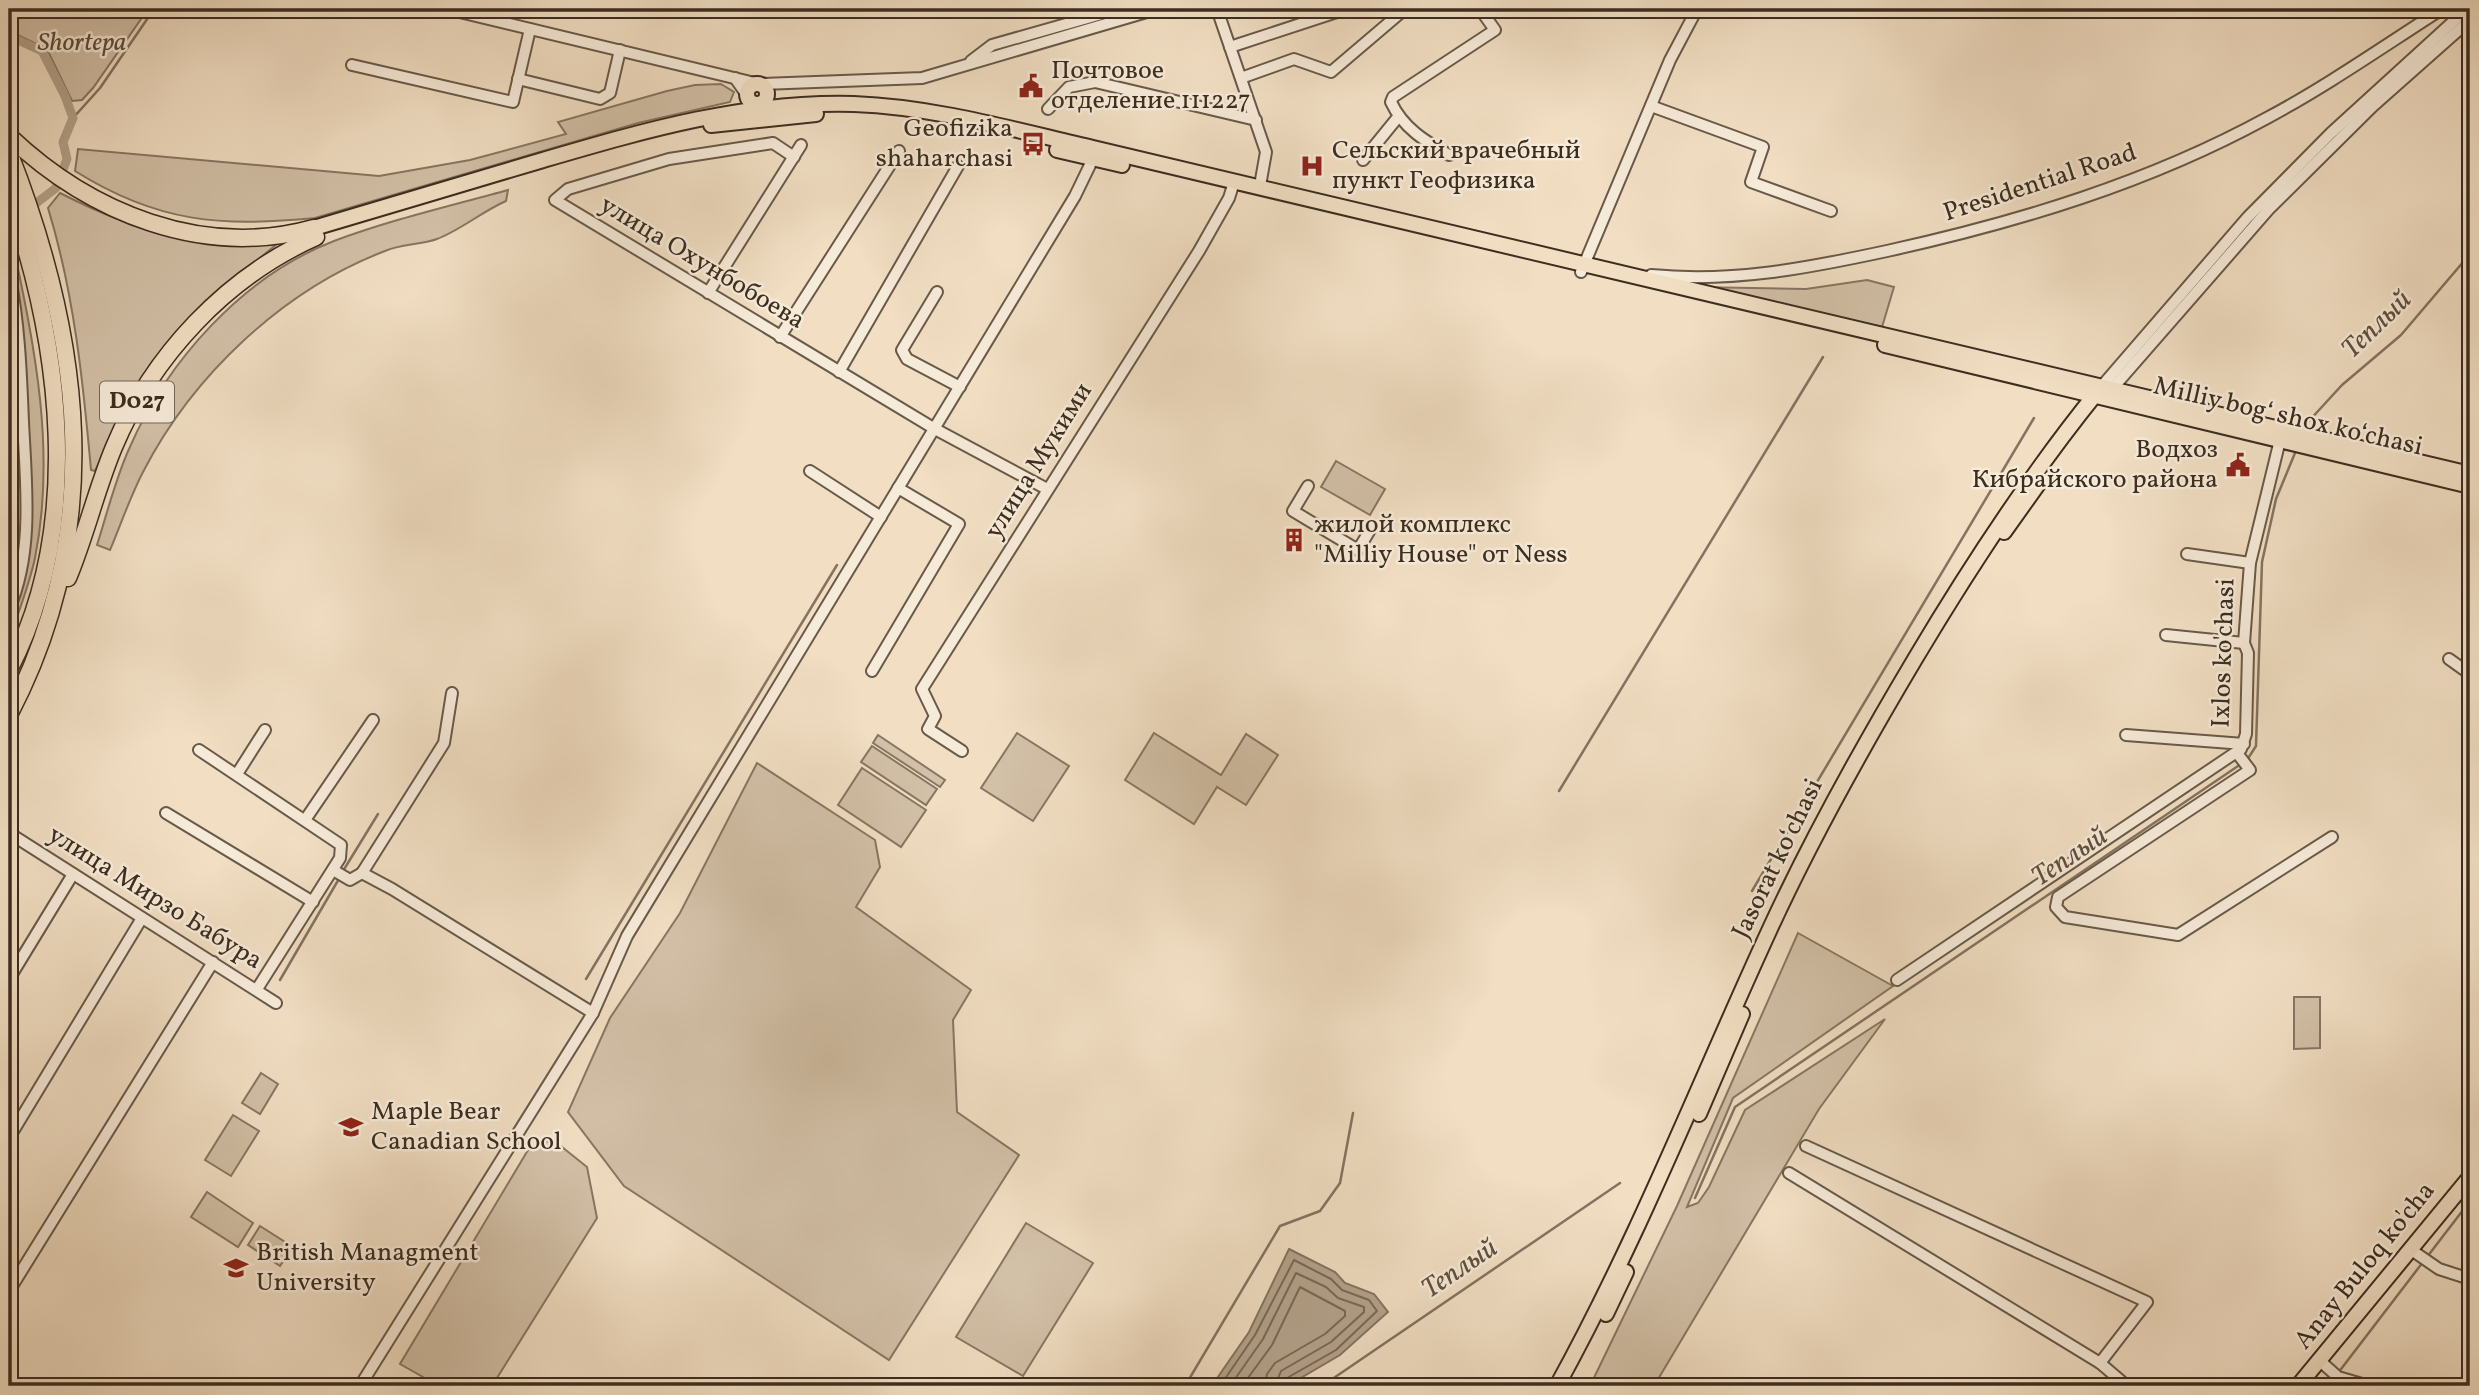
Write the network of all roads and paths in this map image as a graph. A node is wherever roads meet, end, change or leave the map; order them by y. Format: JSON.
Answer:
{"nodes":[{"id":1,"x":447,"y":9,"type":"edge"},
{"id":2,"x":1119,"y":9,"type":"edge"},
{"id":3,"x":1157,"y":9,"type":"edge"},
{"id":4,"x":1217,"y":9,"type":"edge"},
{"id":5,"x":1346,"y":9,"type":"edge"},
{"id":6,"x":1405,"y":9,"type":"edge"},
{"id":7,"x":1480,"y":9,"type":"edge"},
{"id":8,"x":1697,"y":9,"type":"edge"},
{"id":9,"x":2442,"y":9,"type":"edge"},
{"id":10,"x":2467,"y":9,"type":"edge"},
{"id":11,"x":2470,"y":20,"type":"edge"},
{"id":12,"x":530,"y":29,"type":"junction"},
{"id":13,"x":1230,"y":47,"type":"junction"},
{"id":14,"x":620,"y":50,"type":"junction"},
{"id":15,"x":352,"y":65,"type":"dead end"},
{"id":16,"x":966,"y":65,"type":"junction"},
{"id":17,"x":1241,"y":78,"type":"junction"},
{"id":18,"x":519,"y":79,"type":"junction"},
{"id":19,"x":758,"y":104,"type":"junction"},
{"id":20,"x":1651,"y":106,"type":"junction"},
{"id":21,"x":1048,"y":109,"type":"dead end"},
{"id":22,"x":1398,"y":117,"type":"junction"},
{"id":23,"x":1256,"y":120,"type":"junction"},
{"id":24,"x":9,"y":136,"type":"edge"},
{"id":25,"x":801,"y":145,"type":"dead end"},
{"id":26,"x":899,"y":151,"type":"dead end"},
{"id":27,"x":9,"y":152,"type":"edge"},
{"id":28,"x":1092,"y":153,"type":"junction"},
{"id":29,"x":1448,"y":155,"type":"dead end"},
{"id":30,"x":794,"y":157,"type":"junction"},
{"id":31,"x":1363,"y":160,"type":"dead end"},
{"id":32,"x":958,"y":166,"type":"dead end"},
{"id":33,"x":1261,"y":180,"type":"dead end"},
{"id":34,"x":1233,"y":186,"type":"junction"},
{"id":35,"x":14,"y":211,"type":"edge"},
{"id":36,"x":1831,"y":211,"type":"dead end"},
{"id":37,"x":315,"y":232,"type":"junction"},
{"id":38,"x":1583,"y":268,"type":"junction"},
{"id":39,"x":1613,"y":271,"type":"junction"},
{"id":40,"x":9,"y":272,"type":"edge"},
{"id":41,"x":937,"y":292,"type":"dead end"},
{"id":42,"x":708,"y":293,"type":"junction"},
{"id":43,"x":780,"y":337,"type":"junction"},
{"id":44,"x":839,"y":372,"type":"junction"},
{"id":45,"x":960,"y":387,"type":"junction"},
{"id":46,"x":2103,"y":393,"type":"junction"},
{"id":47,"x":935,"y":429,"type":"junction"},
{"id":48,"x":2280,"y":440,"type":"junction"},
{"id":49,"x":810,"y":471,"type":"dead end"},
{"id":50,"x":2470,"y":474,"type":"edge"},
{"id":51,"x":1308,"y":486,"type":"dead end"},
{"id":52,"x":2470,"y":486,"type":"edge"},
{"id":53,"x":898,"y":488,"type":"junction"},
{"id":54,"x":1046,"y":489,"type":"junction"},
{"id":55,"x":881,"y":517,"type":"junction"},
{"id":56,"x":1373,"y":525,"type":"dead end"},
{"id":57,"x":2187,"y":554,"type":"dead end"},
{"id":58,"x":2250,"y":563,"type":"junction"},
{"id":59,"x":9,"y":609,"type":"edge"},
{"id":60,"x":47,"y":632,"type":"junction"},
{"id":61,"x":2166,"y":635,"type":"dead end"},
{"id":62,"x":2244,"y":643,"type":"junction"},
{"id":63,"x":2449,"y":659,"type":"dead end"},
{"id":64,"x":9,"y":670,"type":"edge"},
{"id":65,"x":872,"y":671,"type":"dead end"},
{"id":66,"x":2470,"y":674,"type":"edge"},
{"id":67,"x":452,"y":693,"type":"dead end"},
{"id":68,"x":9,"y":715,"type":"edge"},
{"id":69,"x":373,"y":720,"type":"dead end"},
{"id":70,"x":265,"y":730,"type":"dead end"},
{"id":71,"x":2126,"y":735,"type":"dead end"},
{"id":72,"x":200,"y":750,"type":"dead end"},
{"id":73,"x":962,"y":751,"type":"dead end"},
{"id":74,"x":2244,"y":757,"type":"junction"},
{"id":75,"x":236,"y":774,"type":"junction"},
{"id":76,"x":166,"y":813,"type":"dead end"},
{"id":77,"x":305,"y":820,"type":"junction"},
{"id":78,"x":9,"y":833,"type":"edge"},
{"id":79,"x":2332,"y":837,"type":"dead end"},
{"id":80,"x":333,"y":870,"type":"junction"},
{"id":81,"x":362,"y":873,"type":"junction"},
{"id":82,"x":73,"y":874,"type":"junction"},
{"id":83,"x":313,"y":902,"type":"junction"},
{"id":84,"x":142,"y":918,"type":"junction"},
{"id":85,"x":213,"y":962,"type":"junction"},
{"id":86,"x":9,"y":979,"type":"edge"},
{"id":87,"x":1897,"y":980,"type":"dead end"},
{"id":88,"x":257,"y":989,"type":"junction"},
{"id":89,"x":276,"y":1003,"type":"dead end"},
{"id":90,"x":593,"y":1013,"type":"junction"},
{"id":91,"x":9,"y":1138,"type":"edge"},
{"id":92,"x":1806,"y":1146,"type":"dead end"},
{"id":93,"x":1789,"y":1173,"type":"dead end"},
{"id":94,"x":2470,"y":1177,"type":"edge"},
{"id":95,"x":2414,"y":1251,"type":"junction"},
{"id":96,"x":2470,"y":1279,"type":"edge"},
{"id":97,"x":9,"y":1292,"type":"edge"},
{"id":98,"x":2099,"y":1363,"type":"junction"},
{"id":99,"x":2323,"y":1363,"type":"junction"},
{"id":100,"x":360,"y":1386,"type":"edge"},
{"id":101,"x":1557,"y":1386,"type":"edge"},
{"id":102,"x":1567,"y":1386,"type":"edge"},
{"id":103,"x":2127,"y":1386,"type":"edge"},
{"id":104,"x":2298,"y":1386,"type":"edge"},
{"id":105,"x":2370,"y":1386,"type":"edge"}],
"edges":[{"from":1,"to":12,"type":"street"},
{"from":2,"to":16,"type":"street"},
{"from":3,"to":16,"type":"street"},
{"from":4,"to":13,"type":"street"},
{"from":5,"to":13,"type":"street"},
{"from":6,"to":17,"type":"street"},
{"from":7,"to":22,"type":"street"},
{"from":8,"to":20,"type":"street"},
{"from":9,"to":39,"type":"street","name":"Presidential Road"},
{"from":10,"to":46,"type":"street"},
{"from":11,"to":46,"type":"street"},
{"from":12,"to":14,"type":"street"},
{"from":12,"to":18,"type":"street"},
{"from":13,"to":17,"type":"street"},
{"from":14,"to":18,"type":"street"},
{"from":14,"to":19,"type":"street"},
{"from":15,"to":18,"type":"street"},
{"from":16,"to":19,"type":"street"},
{"from":17,"to":23,"type":"street"},
{"from":19,"to":28,"type":"main road","number":"D027"},
{"from":19,"to":37,"type":"main road","number":"D027"},
{"from":20,"to":36,"type":"street"},
{"from":20,"to":38,"type":"street"},
{"from":21,"to":23,"type":"street"},
{"from":22,"to":29,"type":"street"},
{"from":22,"to":31,"type":"street"},
{"from":23,"to":33,"type":"street"},
{"from":24,"to":37,"type":"highway","number":"D027"},
{"from":25,"to":30,"type":"street"},
{"from":26,"to":43,"type":"street"},
{"from":27,"to":60,"type":"highway"},
{"from":28,"to":34,"type":"main road"},
{"from":28,"to":45,"type":"street"},
{"from":30,"to":42,"type":"street"},
{"from":30,"to":42,"type":"street","name":"улица Охунбобоева"},
{"from":32,"to":44,"type":"street"},
{"from":34,"to":38,"type":"main road"},
{"from":34,"to":54,"type":"street","name":"улица Мукими"},
{"from":35,"to":64,"type":"highway"},
{"from":37,"to":60,"type":"highway","number":"D027"},
{"from":38,"to":39,"type":"main road"},
{"from":38,"to":46,"type":"main road"},
{"from":39,"to":46,"type":"main road"},
{"from":40,"to":59,"type":"street"},
{"from":41,"to":45,"type":"street"},
{"from":42,"to":43,"type":"street","name":"улица Охунбобоева"},
{"from":43,"to":44,"type":"street","name":"улица Охунбобоева"},
{"from":44,"to":47,"type":"street","name":"улица Охунбобоева"},
{"from":45,"to":47,"type":"street"},
{"from":46,"to":48,"type":"main road","name":"Milliy bog‘ shox ko‘chasi"},
{"from":46,"to":50,"type":"main road","name":"Milliy bog‘ shox ko‘chasi"},
{"from":46,"to":101,"type":"main road","name":"Jasorat koʻchasi"},
{"from":46,"to":102,"type":"main road","name":"Jasorat koʻchasi"},
{"from":47,"to":53,"type":"street"},
{"from":47,"to":54,"type":"street","name":"улица Охунбобоева"},
{"from":48,"to":52,"type":"main road","name":"Milliy bog‘ shox ko‘chasi"},
{"from":48,"to":58,"type":"street","name":"Ixlos ko'chasi"},
{"from":49,"to":55,"type":"street"},
{"from":51,"to":56,"type":"street"},
{"from":53,"to":55,"type":"street"},
{"from":53,"to":65,"type":"street"},
{"from":54,"to":73,"type":"street","name":"улица Мукими"},
{"from":55,"to":90,"type":"street"},
{"from":57,"to":58,"type":"street"},
{"from":58,"to":62,"type":"street","name":"Ixlos ko'chasi"},
{"from":60,"to":68,"type":"highway"},
{"from":61,"to":62,"type":"street"},
{"from":62,"to":74,"type":"street","name":"Ixlos ko'chasi"},
{"from":63,"to":66,"type":"street"},
{"from":67,"to":81,"type":"street"},
{"from":69,"to":77,"type":"street"},
{"from":70,"to":75,"type":"street"},
{"from":71,"to":74,"type":"street"},
{"from":72,"to":75,"type":"street"},
{"from":74,"to":79,"type":"street"},
{"from":74,"to":87,"type":"street","name":"Ixlos ko'chasi"},
{"from":75,"to":77,"type":"street"},
{"from":76,"to":83,"type":"street"},
{"from":77,"to":80,"type":"street"},
{"from":78,"to":82,"type":"street","name":"улица Мирзо Бабура"},
{"from":80,"to":81,"type":"street"},
{"from":80,"to":83,"type":"street"},
{"from":81,"to":90,"type":"street"},
{"from":82,"to":84,"type":"street","name":"улица Мирзо Бабура"},
{"from":82,"to":86,"type":"street"},
{"from":83,"to":88,"type":"street"},
{"from":84,"to":85,"type":"street","name":"улица Мирзо Бабура"},
{"from":84,"to":91,"type":"street"},
{"from":85,"to":88,"type":"street","name":"улица Мирзо Бабура"},
{"from":85,"to":97,"type":"street"},
{"from":88,"to":89,"type":"street","name":"улица Мирзо Бабура"},
{"from":90,"to":100,"type":"street"},
{"from":92,"to":98,"type":"street"},
{"from":93,"to":98,"type":"street"},
{"from":94,"to":95,"type":"main road","name":"Anay Buloq ko'cha"},
{"from":95,"to":96,"type":"street"},
{"from":95,"to":99,"type":"main road","name":"Anay Buloq ko'cha"},
{"from":98,"to":103,"type":"street"},
{"from":99,"to":104,"type":"main road","name":"Anay Buloq ko'cha"},
{"from":99,"to":105,"type":"street"}]}
